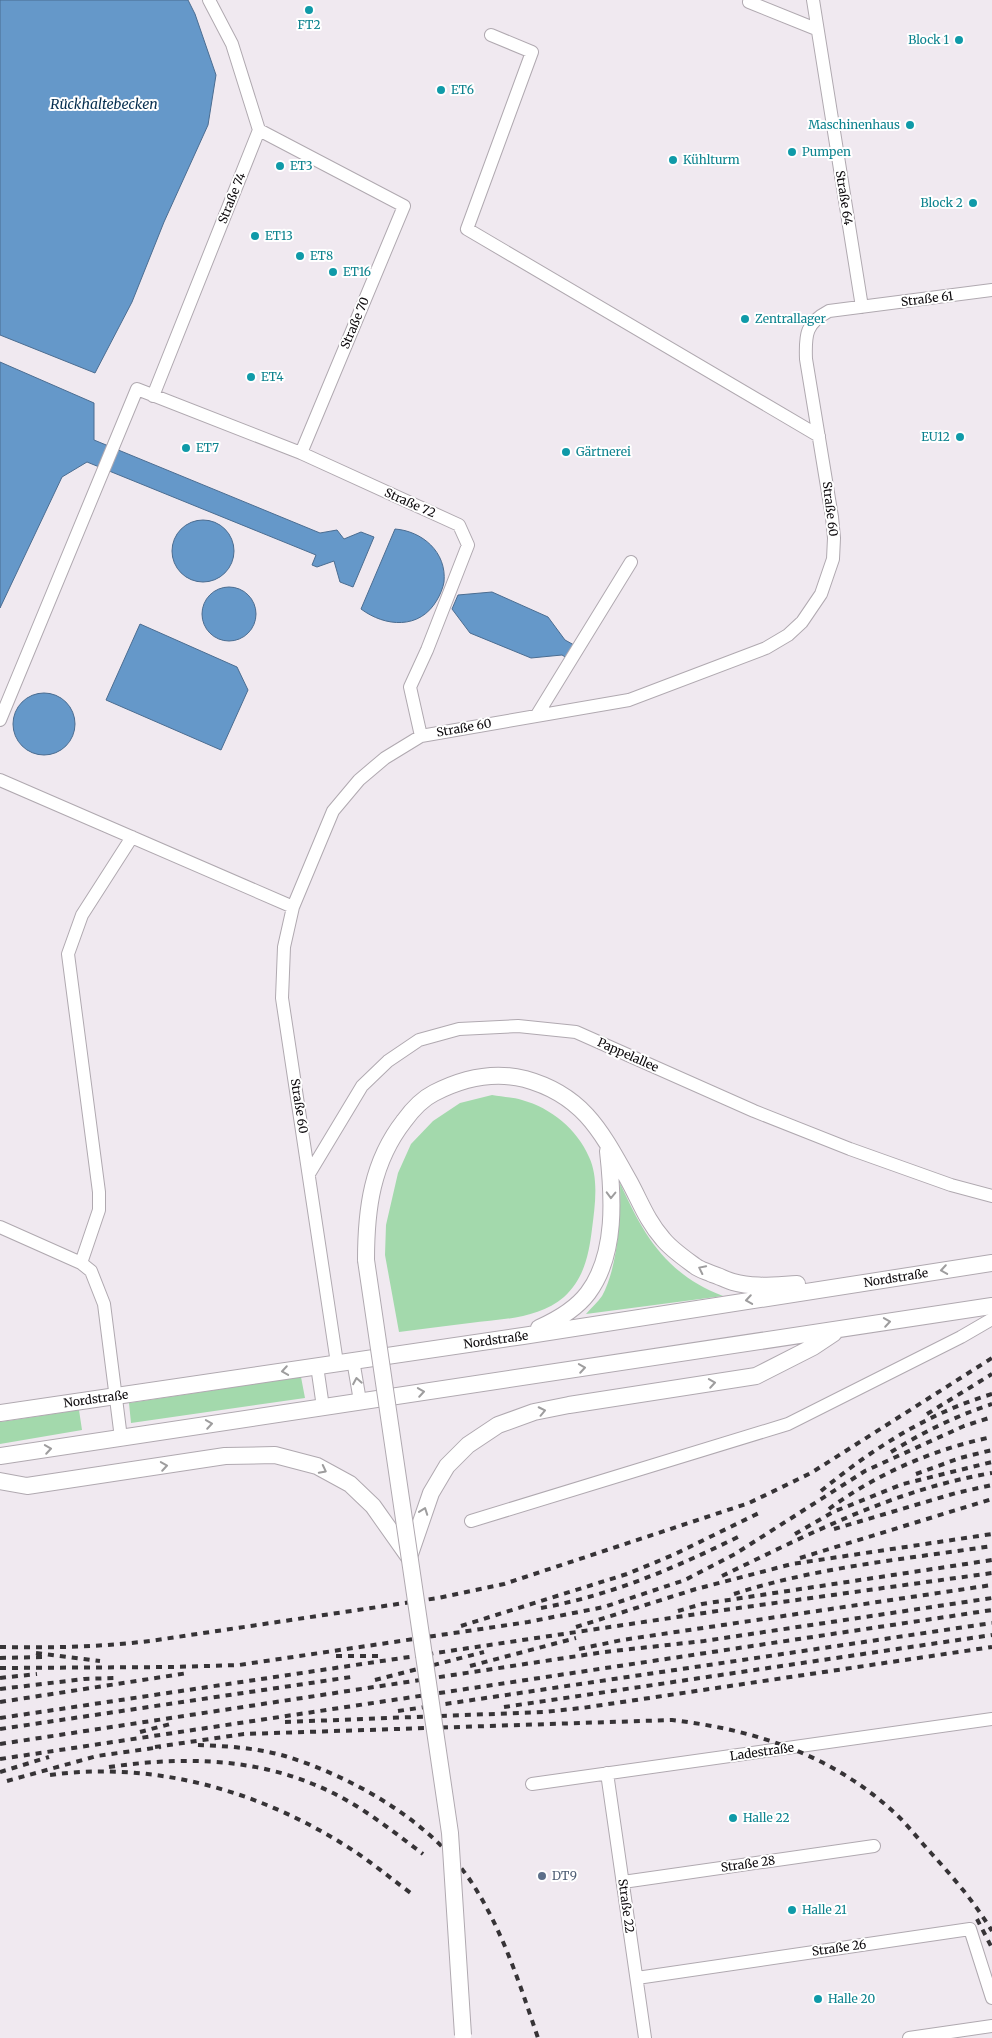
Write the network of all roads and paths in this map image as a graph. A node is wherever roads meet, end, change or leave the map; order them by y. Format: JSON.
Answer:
{"nodes":[{"id":1,"x":209,"y":0,"type":"edge"},
{"id":2,"x":750,"y":0,"type":"edge"},
{"id":3,"x":812,"y":0,"type":"edge"},
{"id":4,"x":816,"y":29,"type":"junction"},
{"id":5,"x":491,"y":35,"type":"dead end"},
{"id":6,"x":259,"y":130,"type":"junction"},
{"id":7,"x":992,"y":290,"type":"edge"},
{"id":8,"x":862,"y":307,"type":"junction"},
{"id":9,"x":153,"y":396,"type":"junction"},
{"id":10,"x":819,"y":436,"type":"junction"},
{"id":11,"x":301,"y":453,"type":"junction"},
{"id":12,"x":631,"y":562,"type":"dead end"},
{"id":13,"x":537,"y":715,"type":"junction"},
{"id":14,"x":0,"y":720,"type":"edge"},
{"id":15,"x":421,"y":736,"type":"junction"},
{"id":16,"x":0,"y":780,"type":"edge"},
{"id":17,"x":132,"y":837,"type":"junction"},
{"id":18,"x":293,"y":907,"type":"junction"},
{"id":19,"x":607,"y":1146,"type":"junction"},
{"id":20,"x":309,"y":1174,"type":"junction"},
{"id":21,"x":992,"y":1196,"type":"edge"},
{"id":22,"x":0,"y":1227,"type":"edge"},
{"id":23,"x":81,"y":1263,"type":"junction"},
{"id":24,"x":992,"y":1263,"type":"edge"},
{"id":25,"x":870,"y":1282,"type":"junction"},
{"id":26,"x":992,"y":1306,"type":"edge"},
{"id":27,"x":992,"y":1319,"type":"edge"},
{"id":28,"x":838,"y":1330,"type":"junction"},
{"id":29,"x":523,"y":1336,"type":"junction"},
{"id":30,"x":345,"y":1362,"type":"junction"},
{"id":31,"x":317,"y":1366,"type":"junction"},
{"id":32,"x":116,"y":1396,"type":"junction"},
{"id":33,"x":360,"y":1401,"type":"junction"},
{"id":34,"x":322,"y":1407,"type":"junction"},
{"id":35,"x":0,"y":1413,"type":"edge"},
{"id":36,"x":121,"y":1438,"type":"junction"},
{"id":37,"x":0,"y":1456,"type":"edge"},
{"id":38,"x":0,"y":1481,"type":"edge"},
{"id":39,"x":471,"y":1521,"type":"dead end"},
{"id":40,"x":409,"y":1557,"type":"junction"},
{"id":41,"x":992,"y":1719,"type":"edge"},
{"id":42,"x":607,"y":1774,"type":"junction"},
{"id":43,"x":532,"y":1784,"type":"dead end"},
{"id":44,"x":874,"y":1846,"type":"dead end"},
{"id":45,"x":623,"y":1882,"type":"junction"},
{"id":46,"x":637,"y":1978,"type":"junction"},
{"id":47,"x":992,"y":1998,"type":"edge"},
{"id":48,"x":992,"y":2026,"type":"edge"},
{"id":49,"x":463,"y":2037,"type":"edge"},
{"id":50,"x":645,"y":2038,"type":"edge"},
{"id":51,"x":909,"y":2038,"type":"edge"}],
"edges":[{"from":1,"to":6,"type":"street"},
{"from":2,"to":4,"type":"street"},
{"from":3,"to":4,"type":"street","name":"Straße 64"},
{"from":4,"to":8,"type":"street","name":"Straße 64"},
{"from":5,"to":10,"type":"street"},
{"from":6,"to":9,"type":"street","name":"Straße 74"},
{"from":6,"to":11,"type":"street","name":"Straße 70"},
{"from":7,"to":8,"type":"street","name":"Straße 61"},
{"from":8,"to":10,"type":"street","name":"Straße 60"},
{"from":9,"to":11,"type":"street","name":"Straße 72"},
{"from":9,"to":14,"type":"street"},
{"from":10,"to":13,"type":"street","name":"Straße 60"},
{"from":11,"to":15,"type":"street","name":"Straße 72"},
{"from":12,"to":13,"type":"street"},
{"from":13,"to":15,"type":"street","name":"Straße 60"},
{"from":15,"to":18,"type":"street","name":"Straße 60"},
{"from":16,"to":17,"type":"street"},
{"from":17,"to":18,"type":"street"},
{"from":17,"to":23,"type":"street"},
{"from":18,"to":20,"type":"street","name":"Straße 60"},
{"from":25,"to":19,"type":"street","one_way":true},
{"from":19,"to":29,"type":"street","one_way":true},
{"from":19,"to":40,"type":"street","bridge":true},
{"from":20,"to":21,"type":"street","name":"Pappelallee"},
{"from":20,"to":30,"type":"street","name":"Straße 60"},
{"from":22,"to":23,"type":"street"},
{"from":23,"to":32,"type":"street"},
{"from":24,"to":25,"type":"street","name":"Nordstraße","one_way":true},
{"from":25,"to":29,"type":"street","name":"Nordstraße","one_way":true},
{"from":28,"to":26,"type":"street","one_way":true},
{"from":27,"to":39,"type":"street"},
{"from":33,"to":28,"type":"street","one_way":true},
{"from":40,"to":28,"type":"street","one_way":true},
{"from":29,"to":30,"type":"street","name":"Nordstraße"},
{"from":30,"to":31,"type":"street","name":"Nordstraße"},
{"from":33,"to":30,"type":"street","name":"Straße 60","one_way":true},
{"from":31,"to":32,"type":"street","name":"Nordstraße","one_way":true},
{"from":31,"to":34,"type":"street"},
{"from":32,"to":35,"type":"street","name":"Nordstraße"},
{"from":32,"to":36,"type":"street"},
{"from":33,"to":34,"type":"street"},
{"from":36,"to":34,"type":"street","one_way":true},
{"from":37,"to":36,"type":"street","one_way":true},
{"from":38,"to":40,"type":"street","one_way":true},
{"from":40,"to":49,"type":"street","bridge":true},
{"from":41,"to":42,"type":"street","name":"Ladestraße"},
{"from":42,"to":43,"type":"street","name":"Ladestraße"},
{"from":42,"to":45,"type":"street","name":"Straße 22"},
{"from":44,"to":45,"type":"street","name":"Straße 28"},
{"from":45,"to":46,"type":"street","name":"Straße 22"},
{"from":46,"to":47,"type":"street","name":"Straße 26"},
{"from":46,"to":50,"type":"street","name":"Straße 22"},
{"from":48,"to":51,"type":"street"}]}
